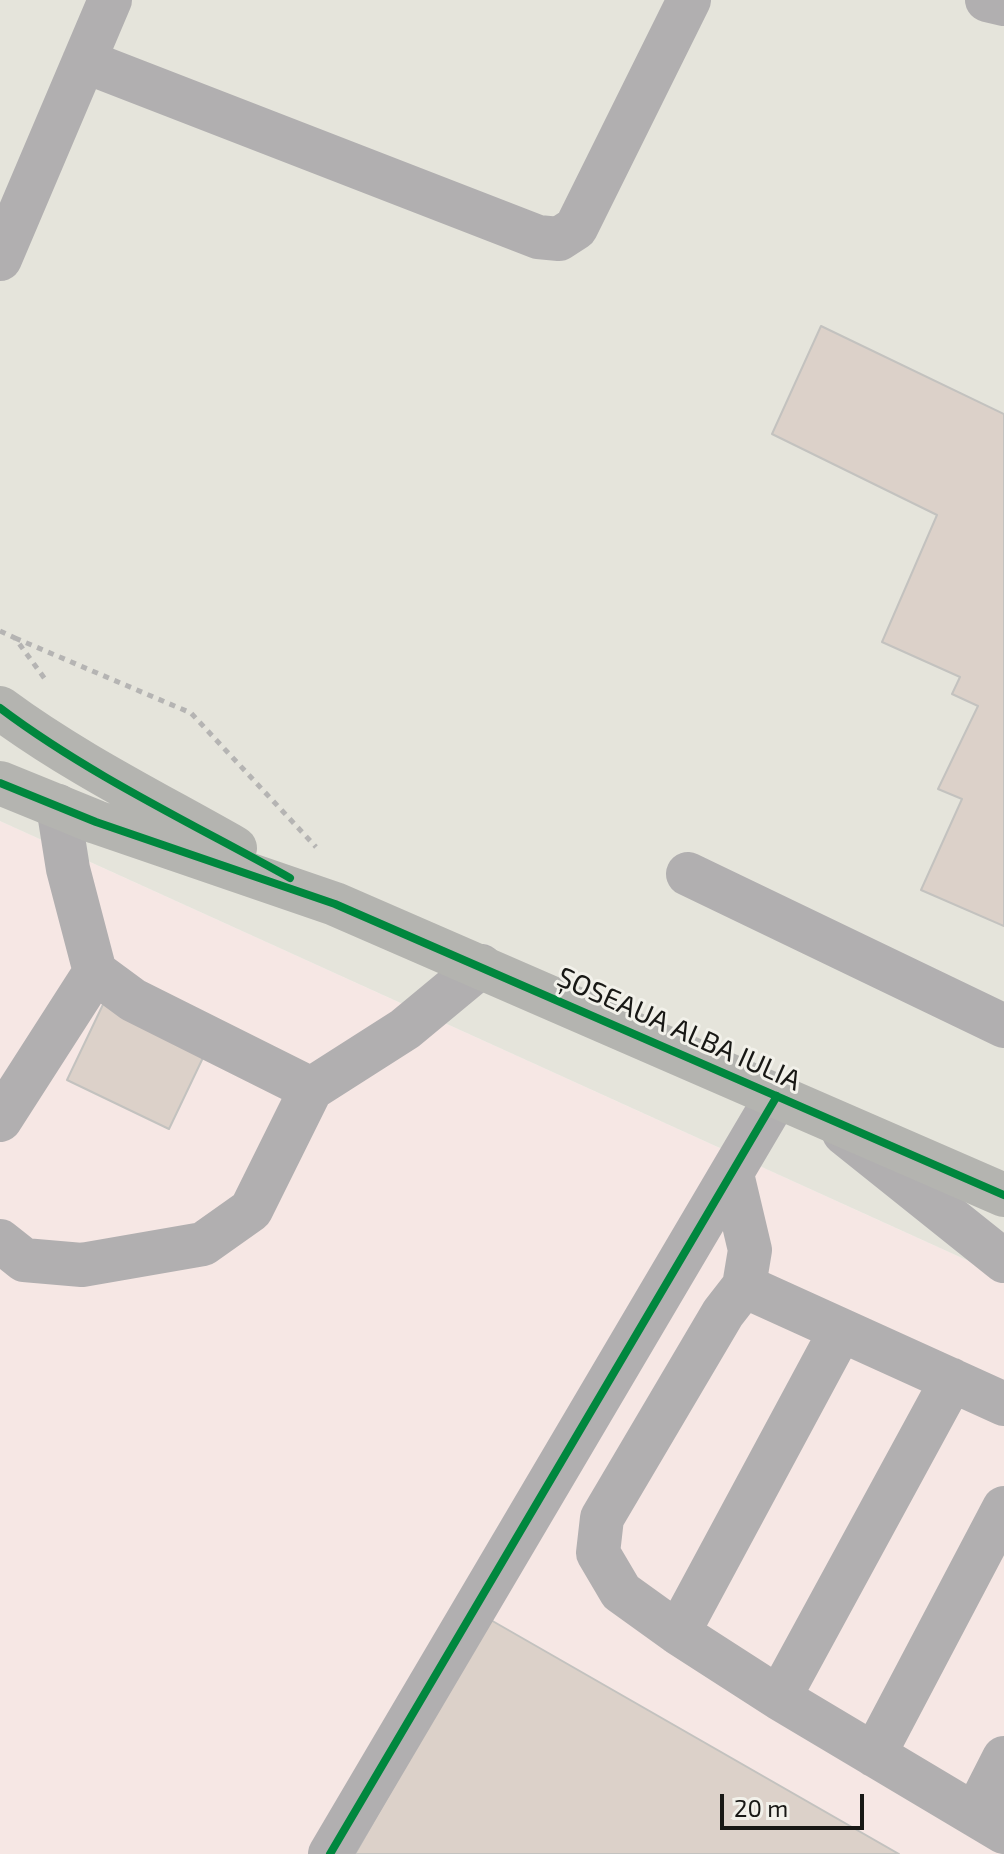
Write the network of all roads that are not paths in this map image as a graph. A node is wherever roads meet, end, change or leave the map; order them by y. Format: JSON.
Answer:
{"nodes":[{"id":1,"x":110,"y":0,"type":"edge"},
{"id":2,"x":689,"y":0,"type":"edge"},
{"id":3,"x":987,"y":0,"type":"edge"},
{"id":4,"x":1004,"y":4,"type":"edge"},
{"id":5,"x":84,"y":61,"type":"junction"},
{"id":6,"x":0,"y":259,"type":"edge"},
{"id":7,"x":0,"y":708,"type":"edge"},
{"id":8,"x":0,"y":783,"type":"edge"},
{"id":9,"x":58,"y":806,"type":"junction"},
{"id":10,"x":688,"y":874,"type":"dead end"},
{"id":11,"x":335,"y":904,"type":"junction"},
{"id":12,"x":481,"y":966,"type":"junction"},
{"id":13,"x":95,"y":972,"type":"junction"},
{"id":14,"x":1004,"y":1026,"type":"edge"},
{"id":15,"x":311,"y":1089,"type":"junction"},
{"id":16,"x":777,"y":1096,"type":"junction"},
{"id":17,"x":824,"y":1116,"type":"junction"},
{"id":18,"x":0,"y":1120,"type":"edge"},
{"id":19,"x":732,"y":1174,"type":"junction"},
{"id":20,"x":1004,"y":1195,"type":"edge"},
{"id":21,"x":0,"y":1241,"type":"edge"},
{"id":22,"x":1004,"y":1261,"type":"edge"},
{"id":23,"x":744,"y":1286,"type":"junction"},
{"id":24,"x":841,"y":1330,"type":"junction"},
{"id":25,"x":952,"y":1380,"type":"junction"},
{"id":26,"x":1004,"y":1404,"type":"edge"},
{"id":27,"x":1004,"y":1508,"type":"edge"},
{"id":28,"x":678,"y":1633,"type":"junction"},
{"id":29,"x":779,"y":1698,"type":"junction"},
{"id":30,"x":874,"y":1755,"type":"junction"},
{"id":31,"x":1004,"y":1758,"type":"edge"},
{"id":32,"x":990,"y":1824,"type":"edge"},
{"id":33,"x":330,"y":1854,"type":"edge"}],
"edges":[{"from":1,"to":5,"type":"street"},
{"from":2,"to":5,"type":"street"},
{"from":3,"to":4,"type":"street"},
{"from":5,"to":6,"type":"street"},
{"from":7,"to":11,"type":"main road","name":"ȘOSEAUA ALBA IULIA"},
{"from":8,"to":9,"type":"main road","name":"ȘOSEAUA ALBA IULIA"},
{"from":9,"to":11,"type":"main road","name":"ȘOSEAUA ALBA IULIA"},
{"from":9,"to":13,"type":"street"},
{"from":10,"to":14,"type":"street"},
{"from":11,"to":12,"type":"main road","name":"ȘOSEAUA ALBA IULIA"},
{"from":12,"to":15,"type":"street"},
{"from":12,"to":16,"type":"main road","name":"ȘOSEAUA ALBA IULIA"},
{"from":13,"to":15,"type":"street"},
{"from":13,"to":18,"type":"street"},
{"from":15,"to":21,"type":"street"},
{"from":16,"to":17,"type":"main road","name":"ȘOSEAUA ALBA IULIA"},
{"from":16,"to":19,"type":"street"},
{"from":17,"to":20,"type":"main road","name":"ȘOSEAUA ALBA IULIA"},
{"from":17,"to":22,"type":"street"},
{"from":19,"to":23,"type":"street"},
{"from":19,"to":33,"type":"street"},
{"from":23,"to":24,"type":"street"},
{"from":23,"to":28,"type":"street"},
{"from":24,"to":25,"type":"street"},
{"from":24,"to":28,"type":"street"},
{"from":25,"to":26,"type":"street"},
{"from":25,"to":29,"type":"street"},
{"from":27,"to":30,"type":"street"},
{"from":28,"to":29,"type":"street"},
{"from":29,"to":30,"type":"street"},
{"from":30,"to":32,"type":"street"},
{"from":31,"to":32,"type":"street"}]}
